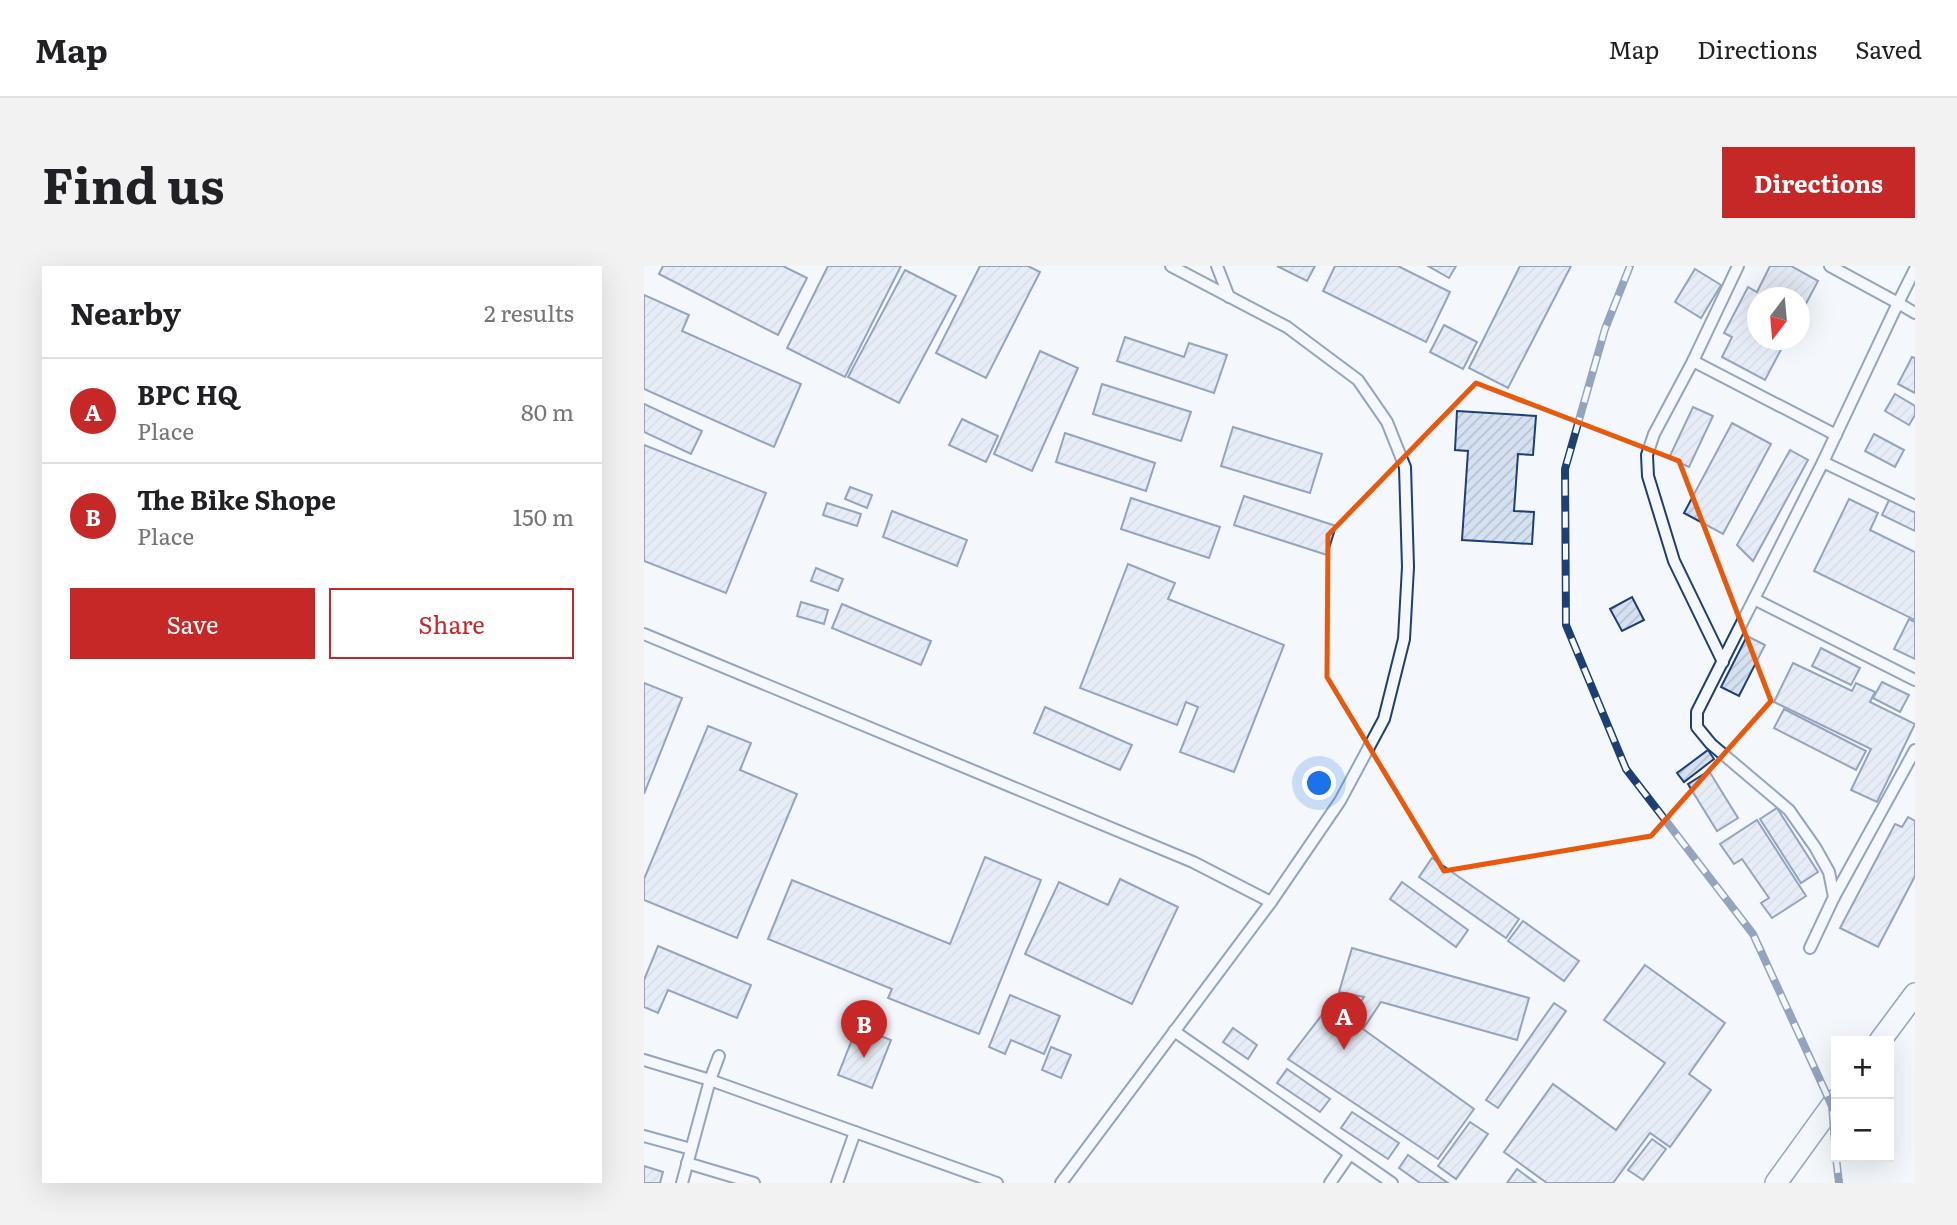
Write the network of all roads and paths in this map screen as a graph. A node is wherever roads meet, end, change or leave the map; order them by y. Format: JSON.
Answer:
{"nodes":[{"id":1,"x":1171,"y":266,"type":"edge"},
{"id":2,"x":1217,"y":266,"type":"edge"},
{"id":3,"x":1738,"y":266,"type":"edge"},
{"id":4,"x":1830,"y":266,"type":"edge"},
{"id":5,"x":1915,"y":269,"type":"edge"},
{"id":6,"x":1230,"y":297,"type":"junction"},
{"id":7,"x":1898,"y":303,"type":"junction"},
{"id":8,"x":1915,"y":313,"type":"edge"},
{"id":9,"x":1693,"y":361,"type":"junction"},
{"id":10,"x":1836,"y":435,"type":"junction"},
{"id":11,"x":1824,"y":462,"type":"junction"},
{"id":12,"x":1915,"y":506,"type":"edge"},
{"id":13,"x":1754,"y":599,"type":"junction"},
{"id":14,"x":644,"y":634,"type":"edge"},
{"id":15,"x":1723,"y":662,"type":"junction"},
{"id":16,"x":1915,"y":680,"type":"edge"},
{"id":17,"x":1915,"y":750,"type":"edge"},
{"id":18,"x":1834,"y":897,"type":"junction"},
{"id":19,"x":1271,"y":902,"type":"junction"},
{"id":20,"x":1810,"y":948,"type":"dead end"},
{"id":21,"x":1915,"y":994,"type":"edge"},
{"id":22,"x":1174,"y":1031,"type":"junction"},
{"id":23,"x":1884,"y":1036,"type":"edge"},
{"id":24,"x":719,"y":1056,"type":"dead end"},
{"id":25,"x":644,"y":1060,"type":"edge"},
{"id":26,"x":710,"y":1080,"type":"junction"},
{"id":27,"x":1831,"y":1107,"type":"edge"},
{"id":28,"x":855,"y":1132,"type":"junction"},
{"id":29,"x":644,"y":1136,"type":"edge"},
{"id":30,"x":691,"y":1149,"type":"junction"},
{"id":31,"x":1350,"y":1154,"type":"junction"},
{"id":32,"x":687,"y":1163,"type":"junction"},
{"id":33,"x":682,"y":1183,"type":"edge"},
{"id":34,"x":754,"y":1183,"type":"edge"},
{"id":35,"x":837,"y":1183,"type":"edge"},
{"id":36,"x":997,"y":1183,"type":"edge"},
{"id":37,"x":1061,"y":1183,"type":"edge"},
{"id":38,"x":1330,"y":1183,"type":"edge"},
{"id":39,"x":1392,"y":1183,"type":"edge"},
{"id":40,"x":1776,"y":1183,"type":"edge"}],
"edges":[{"from":1,"to":6,"type":"lane"},
{"from":2,"to":6,"type":"lane"},
{"from":3,"to":9,"type":"lane"},
{"from":4,"to":7,"type":"lane"},
{"from":5,"to":7,"type":"lane"},
{"from":6,"to":19,"type":"lane"},
{"from":7,"to":8,"type":"lane"},
{"from":7,"to":10,"type":"lane"},
{"from":9,"to":10,"type":"lane"},
{"from":9,"to":15,"type":"lane"},
{"from":10,"to":11,"type":"lane"},
{"from":11,"to":12,"type":"lane"},
{"from":11,"to":13,"type":"lane"},
{"from":13,"to":15,"type":"lane"},
{"from":13,"to":16,"type":"lane"},
{"from":14,"to":19,"type":"lane"},
{"from":15,"to":18,"type":"lane"},
{"from":17,"to":18,"type":"lane"},
{"from":18,"to":20,"type":"lane"},
{"from":19,"to":22,"type":"lane"},
{"from":21,"to":23,"type":"street"},
{"from":22,"to":31,"type":"lane"},
{"from":22,"to":37,"type":"lane"},
{"from":24,"to":26,"type":"lane"},
{"from":25,"to":26,"type":"lane"},
{"from":26,"to":28,"type":"lane"},
{"from":26,"to":30,"type":"lane"},
{"from":27,"to":40,"type":"street"},
{"from":28,"to":35,"type":"lane"},
{"from":28,"to":36,"type":"lane"},
{"from":29,"to":30,"type":"lane"},
{"from":30,"to":32,"type":"lane"},
{"from":31,"to":38,"type":"lane"},
{"from":31,"to":39,"type":"lane"},
{"from":32,"to":33,"type":"lane"},
{"from":32,"to":34,"type":"lane"}]}
